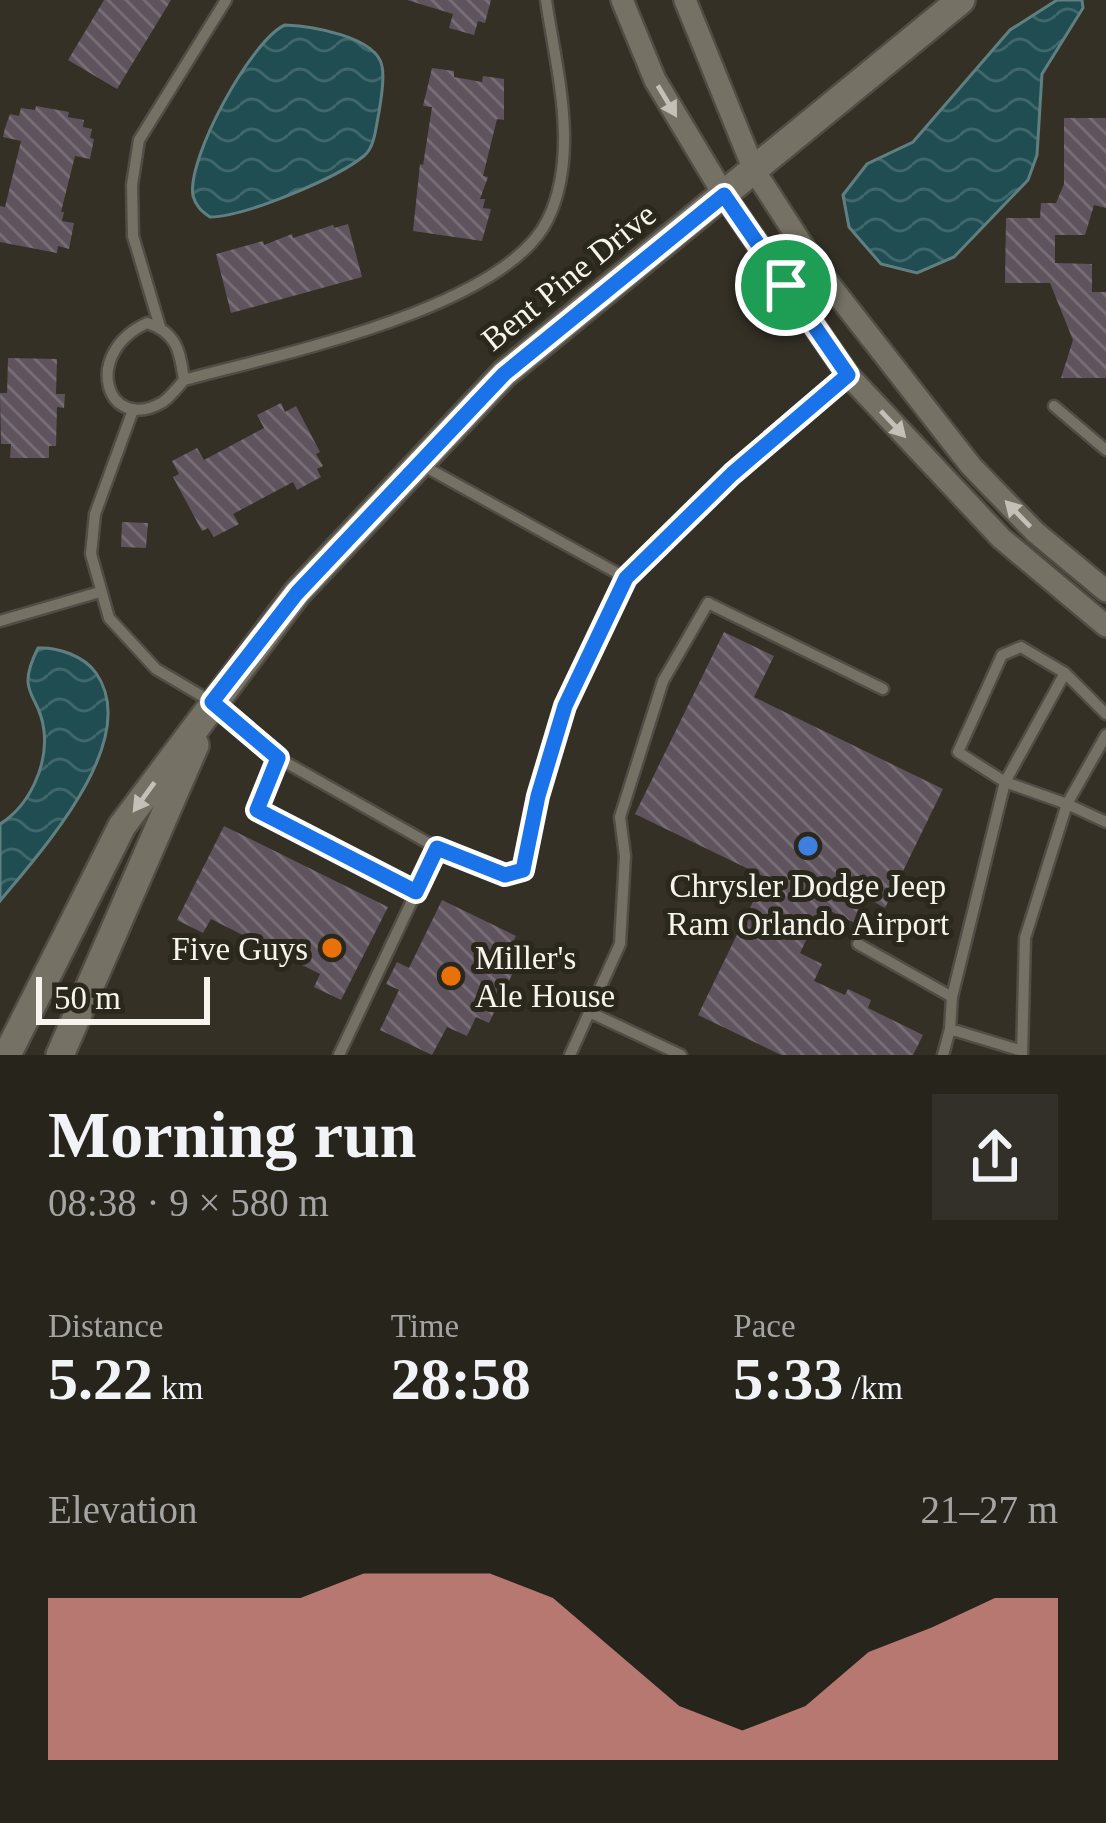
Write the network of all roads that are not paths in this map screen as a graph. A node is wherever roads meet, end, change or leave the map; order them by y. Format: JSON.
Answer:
{"nodes":[{"id":1,"x":226,"y":0,"type":"edge"},
{"id":2,"x":546,"y":0,"type":"edge"},
{"id":3,"x":622,"y":0,"type":"edge"},
{"id":4,"x":685,"y":0,"type":"edge"},
{"id":5,"x":961,"y":0,"type":"edge"},
{"id":6,"x":754,"y":170,"type":"junction"},
{"id":7,"x":724,"y":195,"type":"junction"},
{"id":8,"x":160,"y":327,"type":"junction"},
{"id":9,"x":848,"y":375,"type":"junction"},
{"id":10,"x":184,"y":380,"type":"junction"},
{"id":11,"x":1054,"y":406,"type":"dead end"},
{"id":12,"x":133,"y":410,"type":"junction"},
{"id":13,"x":1106,"y":450,"type":"edge"},
{"id":14,"x":419,"y":464,"type":"junction"},
{"id":15,"x":626,"y":578,"type":"junction"},
{"id":16,"x":1106,"y":591,"type":"edge"},
{"id":17,"x":100,"y":592,"type":"junction"},
{"id":18,"x":0,"y":621,"type":"edge"},
{"id":19,"x":1106,"y":626,"type":"edge"},
{"id":20,"x":1065,"y":673,"type":"junction"},
{"id":21,"x":883,"y":689,"type":"dead end"},
{"id":22,"x":212,"y":702,"type":"junction"},
{"id":23,"x":1106,"y":714,"type":"edge"},
{"id":24,"x":1106,"y":735,"type":"edge"},
{"id":25,"x":278,"y":758,"type":"junction"},
{"id":26,"x":1005,"y":782,"type":"junction"},
{"id":27,"x":1067,"y":804,"type":"junction"},
{"id":28,"x":1106,"y":822,"type":"edge"},
{"id":29,"x":437,"y":848,"type":"junction"},
{"id":30,"x":416,"y":892,"type":"junction"},
{"id":31,"x":858,"y":944,"type":"dead end"},
{"id":32,"x":952,"y":997,"type":"junction"},
{"id":33,"x":590,"y":1012,"type":"junction"},
{"id":34,"x":950,"y":1029,"type":"junction"},
{"id":35,"x":1022,"y":1053,"type":"edge"},
{"id":36,"x":7,"y":1055,"type":"edge"},
{"id":37,"x":60,"y":1055,"type":"edge"},
{"id":38,"x":339,"y":1055,"type":"edge"},
{"id":39,"x":570,"y":1055,"type":"edge"},
{"id":40,"x":681,"y":1055,"type":"edge"},
{"id":41,"x":943,"y":1055,"type":"edge"}],
"edges":[{"from":1,"to":8,"type":"lane"},
{"from":2,"to":10,"type":"lane"},
{"from":3,"to":7,"type":"street","one_way":true},
{"from":4,"to":6,"type":"street"},
{"from":5,"to":6,"type":"street","name":"Bent Pine Drive"},
{"from":6,"to":7,"type":"street","name":"Bent Pine Drive"},
{"from":16,"to":6,"type":"street","one_way":true},
{"from":7,"to":9,"type":"street"},
{"from":7,"to":14,"type":"street","name":"Bent Pine Drive"},
{"from":8,"to":10,"type":"lane"},
{"from":8,"to":12,"type":"lane"},
{"from":9,"to":15,"type":"lane"},
{"from":9,"to":19,"type":"street","one_way":true},
{"from":10,"to":12,"type":"lane"},
{"from":11,"to":13,"type":"lane"},
{"from":12,"to":17,"type":"lane"},
{"from":14,"to":15,"type":"lane"},
{"from":14,"to":22,"type":"street","name":"Bent Pine Drive"},
{"from":15,"to":29,"type":"lane"},
{"from":17,"to":18,"type":"lane"},
{"from":17,"to":22,"type":"lane"},
{"from":20,"to":23,"type":"lane"},
{"from":20,"to":26,"type":"lane"},
{"from":20,"to":26,"type":"lane"},
{"from":21,"to":33,"type":"lane"},
{"from":22,"to":25,"type":"lane"},
{"from":22,"to":36,"type":"street","name":"Bent Pine Drive","one_way":true},
{"from":22,"to":37,"type":"street","name":"Bent Pine Drive"},
{"from":24,"to":27,"type":"lane"},
{"from":25,"to":29,"type":"lane"},
{"from":25,"to":30,"type":"lane"},
{"from":26,"to":27,"type":"lane"},
{"from":26,"to":32,"type":"lane"},
{"from":27,"to":28,"type":"lane"},
{"from":27,"to":35,"type":"lane"},
{"from":29,"to":30,"type":"lane"},
{"from":30,"to":38,"type":"lane"},
{"from":31,"to":32,"type":"lane"},
{"from":32,"to":34,"type":"lane"},
{"from":33,"to":39,"type":"lane"},
{"from":33,"to":40,"type":"lane"},
{"from":34,"to":35,"type":"lane"},
{"from":34,"to":41,"type":"lane"}]}
